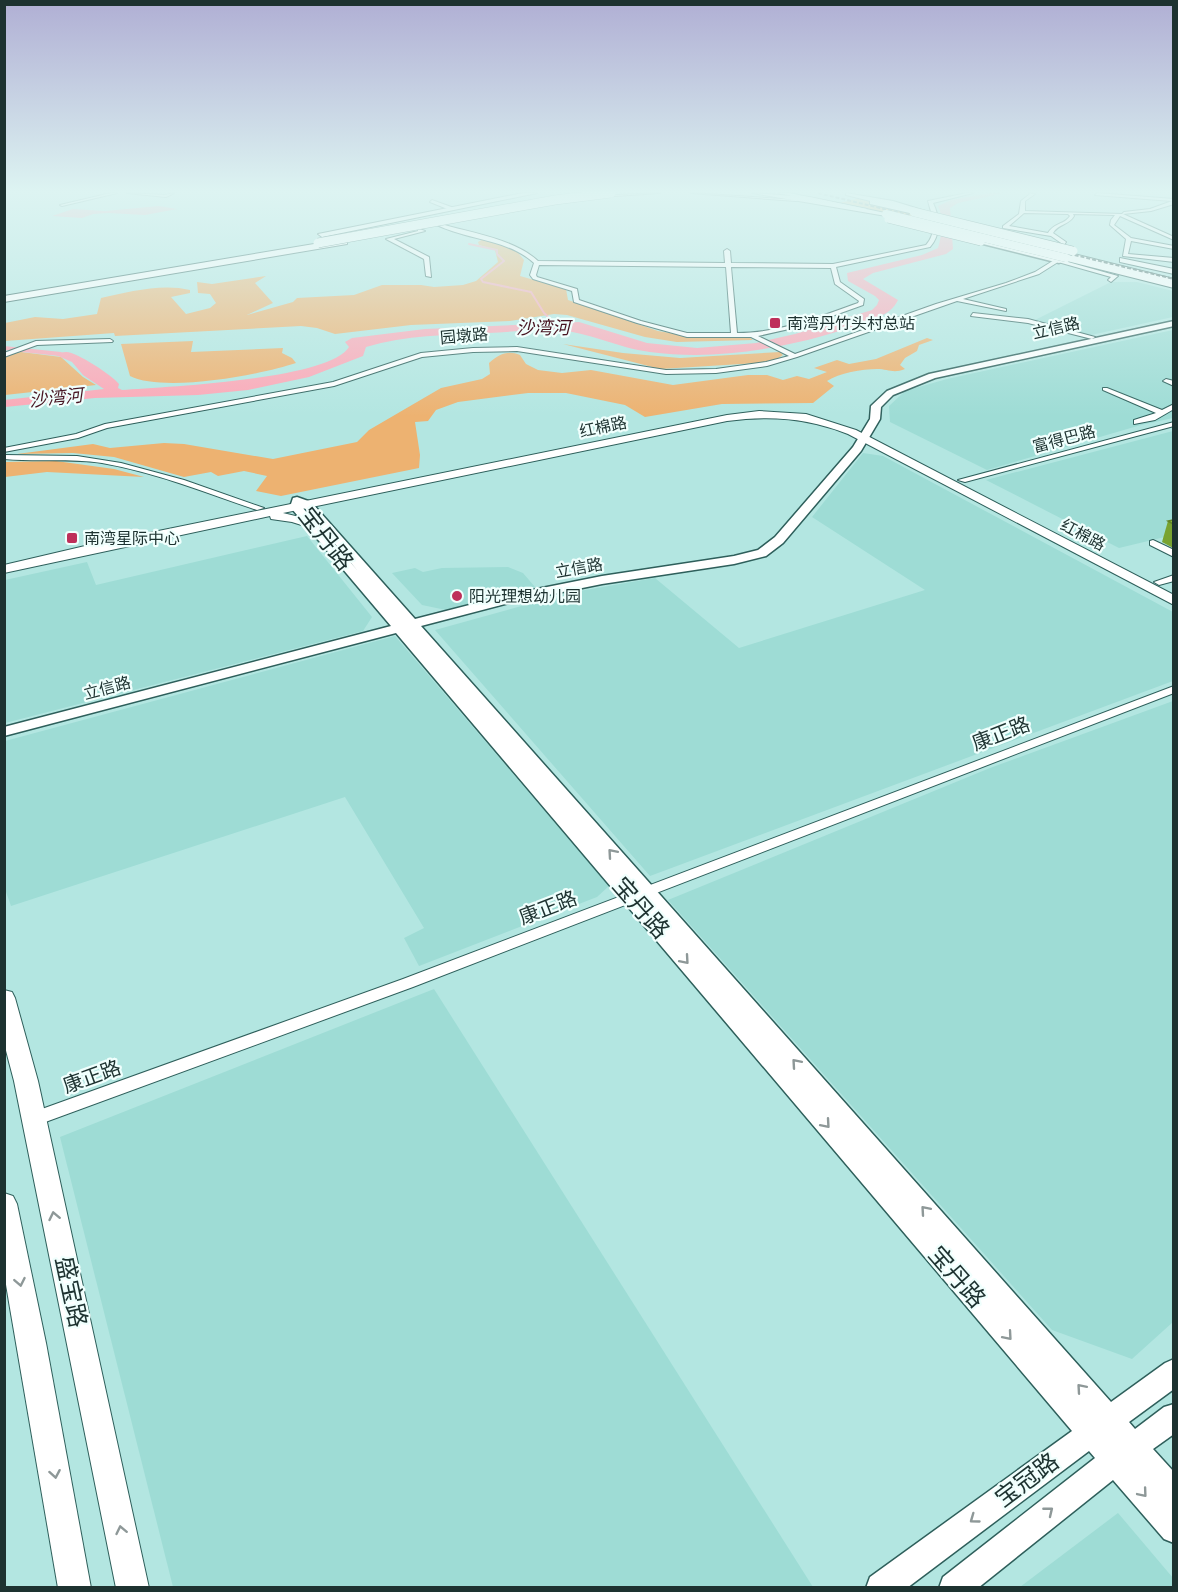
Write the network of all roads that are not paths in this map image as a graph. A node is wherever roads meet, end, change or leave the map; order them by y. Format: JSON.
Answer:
{"nodes":[{"id":1,"x":162,"y":267,"type":"edge"},
{"id":2,"x":182,"y":267,"type":"edge"},
{"id":3,"x":196,"y":267,"type":"edge"},
{"id":4,"x":429,"y":267,"type":"edge"},
{"id":5,"x":536,"y":267,"type":"edge"},
{"id":6,"x":728,"y":267,"type":"edge"},
{"id":7,"x":833,"y":267,"type":"edge"},
{"id":8,"x":1047,"y":267,"type":"edge"},
{"id":9,"x":1094,"y":267,"type":"edge"},
{"id":10,"x":1110,"y":267,"type":"edge"},
{"id":11,"x":1134,"y":267,"type":"edge"},
{"id":12,"x":1173,"y":274,"type":"edge"},
{"id":13,"x":429,"y":276,"type":"dead end"},
{"id":14,"x":137,"y":277,"type":"junction"},
{"id":15,"x":48,"y":280,"type":"dead end"},
{"id":16,"x":1111,"y":280,"type":"dead end"},
{"id":17,"x":1173,"y":284,"type":"edge"},
{"id":18,"x":4,"y":294,"type":"edge"},
{"id":19,"x":957,"y":300,"type":"junction"},
{"id":20,"x":1004,"y":310,"type":"dead end"},
{"id":21,"x":973,"y":315,"type":"dead end"},
{"id":22,"x":1173,"y":322,"type":"edge"},
{"id":23,"x":1127,"y":331,"type":"junction"},
{"id":24,"x":734,"y":336,"type":"junction"},
{"id":25,"x":752,"y":336,"type":"junction"},
{"id":26,"x":1092,"y":337,"type":"junction"},
{"id":27,"x":110,"y":341,"type":"dead end"},
{"id":28,"x":4,"y":356,"type":"edge"},
{"id":29,"x":795,"y":356,"type":"junction"},
{"id":30,"x":1011,"y":357,"type":"junction"},
{"id":31,"x":1105,"y":390,"type":"dead end"},
{"id":32,"x":1173,"y":406,"type":"edge"},
{"id":33,"x":1161,"y":412,"type":"junction"},
{"id":34,"x":1137,"y":422,"type":"dead end"},
{"id":35,"x":1173,"y":424,"type":"edge"},
{"id":36,"x":865,"y":435,"type":"junction"},
{"id":37,"x":4,"y":450,"type":"edge"},
{"id":38,"x":4,"y":457,"type":"edge"},
{"id":39,"x":962,"y":480,"type":"junction"},
{"id":40,"x":351,"y":495,"type":"junction"},
{"id":41,"x":300,"y":504,"type":"junction"},
{"id":42,"x":260,"y":508,"type":"junction"},
{"id":43,"x":244,"y":517,"type":"junction"},
{"id":44,"x":317,"y":523,"type":"junction"},
{"id":45,"x":1153,"y":543,"type":"dead end"},
{"id":46,"x":1173,"y":554,"type":"edge"},
{"id":47,"x":4,"y":563,"type":"edge"},
{"id":48,"x":4,"y":569,"type":"edge"},
{"id":49,"x":1173,"y":578,"type":"edge"},
{"id":50,"x":1159,"y":582,"type":"junction"},
{"id":51,"x":1173,"y":590,"type":"edge"},
{"id":52,"x":1173,"y":601,"type":"edge"},
{"id":53,"x":406,"y":626,"type":"junction"},
{"id":54,"x":1173,"y":688,"type":"edge"},
{"id":55,"x":4,"y":732,"type":"edge"},
{"id":56,"x":638,"y":894,"type":"junction"},
{"id":57,"x":4,"y":998,"type":"edge"},
{"id":58,"x":34,"y":1119,"type":"junction"},
{"id":59,"x":4,"y":1204,"type":"edge"},
{"id":60,"x":1173,"y":1372,"type":"edge"},
{"id":61,"x":1173,"y":1417,"type":"edge"},
{"id":62,"x":1100,"y":1426,"type":"junction"},
{"id":63,"x":1125,"y":1454,"type":"junction"},
{"id":64,"x":1173,"y":1494,"type":"edge"},
{"id":65,"x":1173,"y":1529,"type":"edge"},
{"id":66,"x":75,"y":1587,"type":"edge"},
{"id":67,"x":133,"y":1587,"type":"edge"},
{"id":68,"x":881,"y":1587,"type":"edge"},
{"id":69,"x":954,"y":1587,"type":"edge"}],
"edges":[{"from":1,"to":18,"type":"highway"},
{"from":2,"to":14,"type":"highway"},
{"from":3,"to":14,"type":"highway"},
{"from":4,"to":13,"type":"street"},
{"from":5,"to":24,"type":"street"},
{"from":6,"to":24,"type":"street"},
{"from":7,"to":25,"type":"street"},
{"from":8,"to":19,"type":"street","name":"园墩路"},
{"from":9,"to":16,"type":"street"},
{"from":10,"to":17,"type":"highway"},
{"from":11,"to":12,"type":"highway"},
{"from":14,"to":18,"type":"highway"},
{"from":15,"to":18,"type":"highway"},
{"from":19,"to":20,"type":"street"},
{"from":19,"to":29,"type":"street","name":"园墩路"},
{"from":21,"to":26,"type":"street"},
{"from":22,"to":23,"type":"street","name":"立信路"},
{"from":23,"to":26,"type":"street","name":"立信路"},
{"from":23,"to":30,"type":"street","name":"立信路"},
{"from":24,"to":25,"type":"street"},
{"from":25,"to":29,"type":"street"},
{"from":26,"to":30,"type":"street","name":"立信路"},
{"from":27,"to":28,"type":"street"},
{"from":29,"to":37,"type":"street","name":"园墩路"},
{"from":30,"to":36,"type":"street","name":"立信路"},
{"from":31,"to":33,"type":"street"},
{"from":32,"to":33,"type":"street"},
{"from":33,"to":34,"type":"street"},
{"from":35,"to":39,"type":"street","name":"富得巴路"},
{"from":36,"to":39,"type":"main road","name":"红棉路"},
{"from":36,"to":40,"type":"main road","name":"红棉路"},
{"from":36,"to":41,"type":"main road","name":"红棉路"},
{"from":36,"to":52,"type":"main road","name":"红棉路"},
{"from":36,"to":53,"type":"street","name":"立信路"},
{"from":38,"to":42,"type":"street"},
{"from":39,"to":50,"type":"main road","name":"红棉路"},
{"from":40,"to":41,"type":"main road","name":"红棉路"},
{"from":40,"to":44,"type":"main road"},
{"from":41,"to":42,"type":"main road","name":"红棉路"},
{"from":41,"to":43,"type":"main road","name":"红棉路"},
{"from":41,"to":44,"type":"street","name":"宝丹路"},
{"from":42,"to":47,"type":"main road","name":"红棉路"},
{"from":43,"to":44,"type":"main road"},
{"from":43,"to":48,"type":"main road","name":"红棉路"},
{"from":44,"to":53,"type":"street","name":"宝丹路"},
{"from":45,"to":46,"type":"street"},
{"from":49,"to":50,"type":"street"},
{"from":50,"to":51,"type":"main road","name":"红棉路"},
{"from":53,"to":55,"type":"street","name":"立信路"},
{"from":53,"to":56,"type":"street","name":"宝丹路"},
{"from":54,"to":56,"type":"street","name":"康正路"},
{"from":56,"to":58,"type":"street","name":"康正路"},
{"from":56,"to":62,"type":"street","name":"宝丹路"},
{"from":57,"to":58,"type":"main road","name":"盛宝路"},
{"from":67,"to":58,"type":"main road","name":"盛宝路","one_way":true},
{"from":59,"to":66,"type":"main road","one_way":true},
{"from":60,"to":62,"type":"street","name":"宝冠路"},
{"from":61,"to":63,"type":"street","name":"宝冠路"},
{"from":62,"to":63,"type":"street","name":"宝丹路"},
{"from":62,"to":68,"type":"street","name":"宝冠路","one_way":true},
{"from":63,"to":64,"type":"street","name":"宝丹路"},
{"from":63,"to":65,"type":"street","name":"宝丹路","one_way":true},
{"from":69,"to":63,"type":"street","name":"宝冠路","one_way":true}]}
